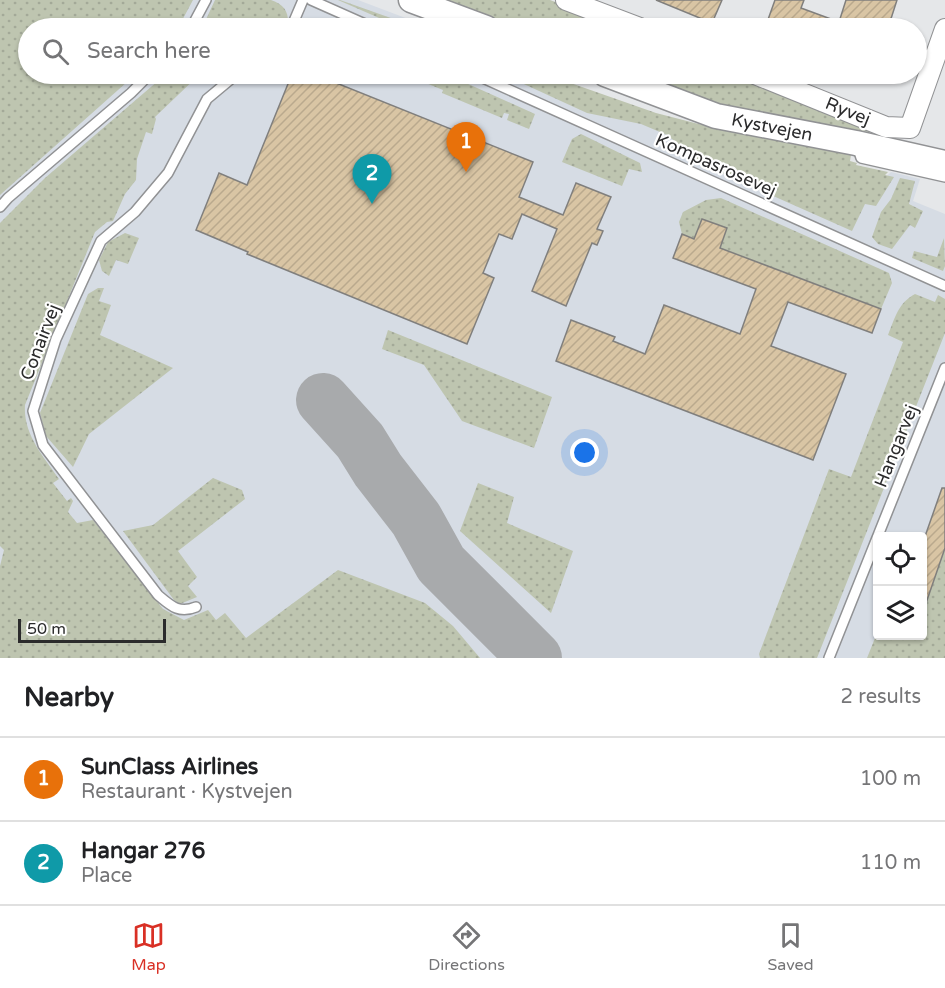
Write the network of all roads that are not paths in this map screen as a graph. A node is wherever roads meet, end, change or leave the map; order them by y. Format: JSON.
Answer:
{"nodes":[{"id":1,"x":206,"y":0,"type":"edge"},
{"id":2,"x":303,"y":0,"type":"edge"},
{"id":3,"x":311,"y":0,"type":"edge"},
{"id":4,"x":411,"y":0,"type":"edge"},
{"id":5,"x":566,"y":0,"type":"edge"},
{"id":6,"x":196,"y":18,"type":"edge"},
{"id":7,"x":295,"y":18,"type":"edge"},
{"id":8,"x":352,"y":18,"type":"edge"},
{"id":9,"x":459,"y":18,"type":"edge"},
{"id":10,"x":614,"y":18,"type":"edge"},
{"id":11,"x":945,"y":29,"type":"edge"},
{"id":12,"x":927,"y":80,"type":"edge"},
{"id":13,"x":140,"y":84,"type":"edge"},
{"id":14,"x":225,"y":84,"type":"edge"},
{"id":15,"x":496,"y":84,"type":"edge"},
{"id":16,"x":631,"y":84,"type":"edge"},
{"id":17,"x":780,"y":84,"type":"edge"},
{"id":18,"x":926,"y":84,"type":"edge"},
{"id":19,"x":856,"y":143,"type":"junction"},
{"id":20,"x":945,"y":163,"type":"edge"},
{"id":21,"x":945,"y":177,"type":"edge"},
{"id":22,"x":0,"y":207,"type":"edge"},
{"id":23,"x":945,"y":286,"type":"edge"},
{"id":24,"x":945,"y":368,"type":"edge"},
{"id":25,"x":196,"y":608,"type":"dead end"},
{"id":26,"x":829,"y":658,"type":"edge"}],
"edges":[{"from":1,"to":6,"type":"lane"},
{"from":2,"to":7,"type":"lane"},
{"from":3,"to":8,"type":"lane"},
{"from":4,"to":9,"type":"street"},
{"from":5,"to":10,"type":"street"},
{"from":11,"to":12,"type":"street","name":"Ryvej"},
{"from":13,"to":22,"type":"lane"},
{"from":14,"to":25,"type":"lane","name":"Conairvej"},
{"from":15,"to":23,"type":"lane","name":"Kompasrosevej"},
{"from":16,"to":19,"type":"street","name":"Kystvejen"},
{"from":17,"to":18,"type":"street","name":"Ryvej"},
{"from":19,"to":20,"type":"street","name":"Kystvejen"},
{"from":19,"to":21,"type":"lane"},
{"from":24,"to":26,"type":"lane","name":"Hangarvej"}]}
